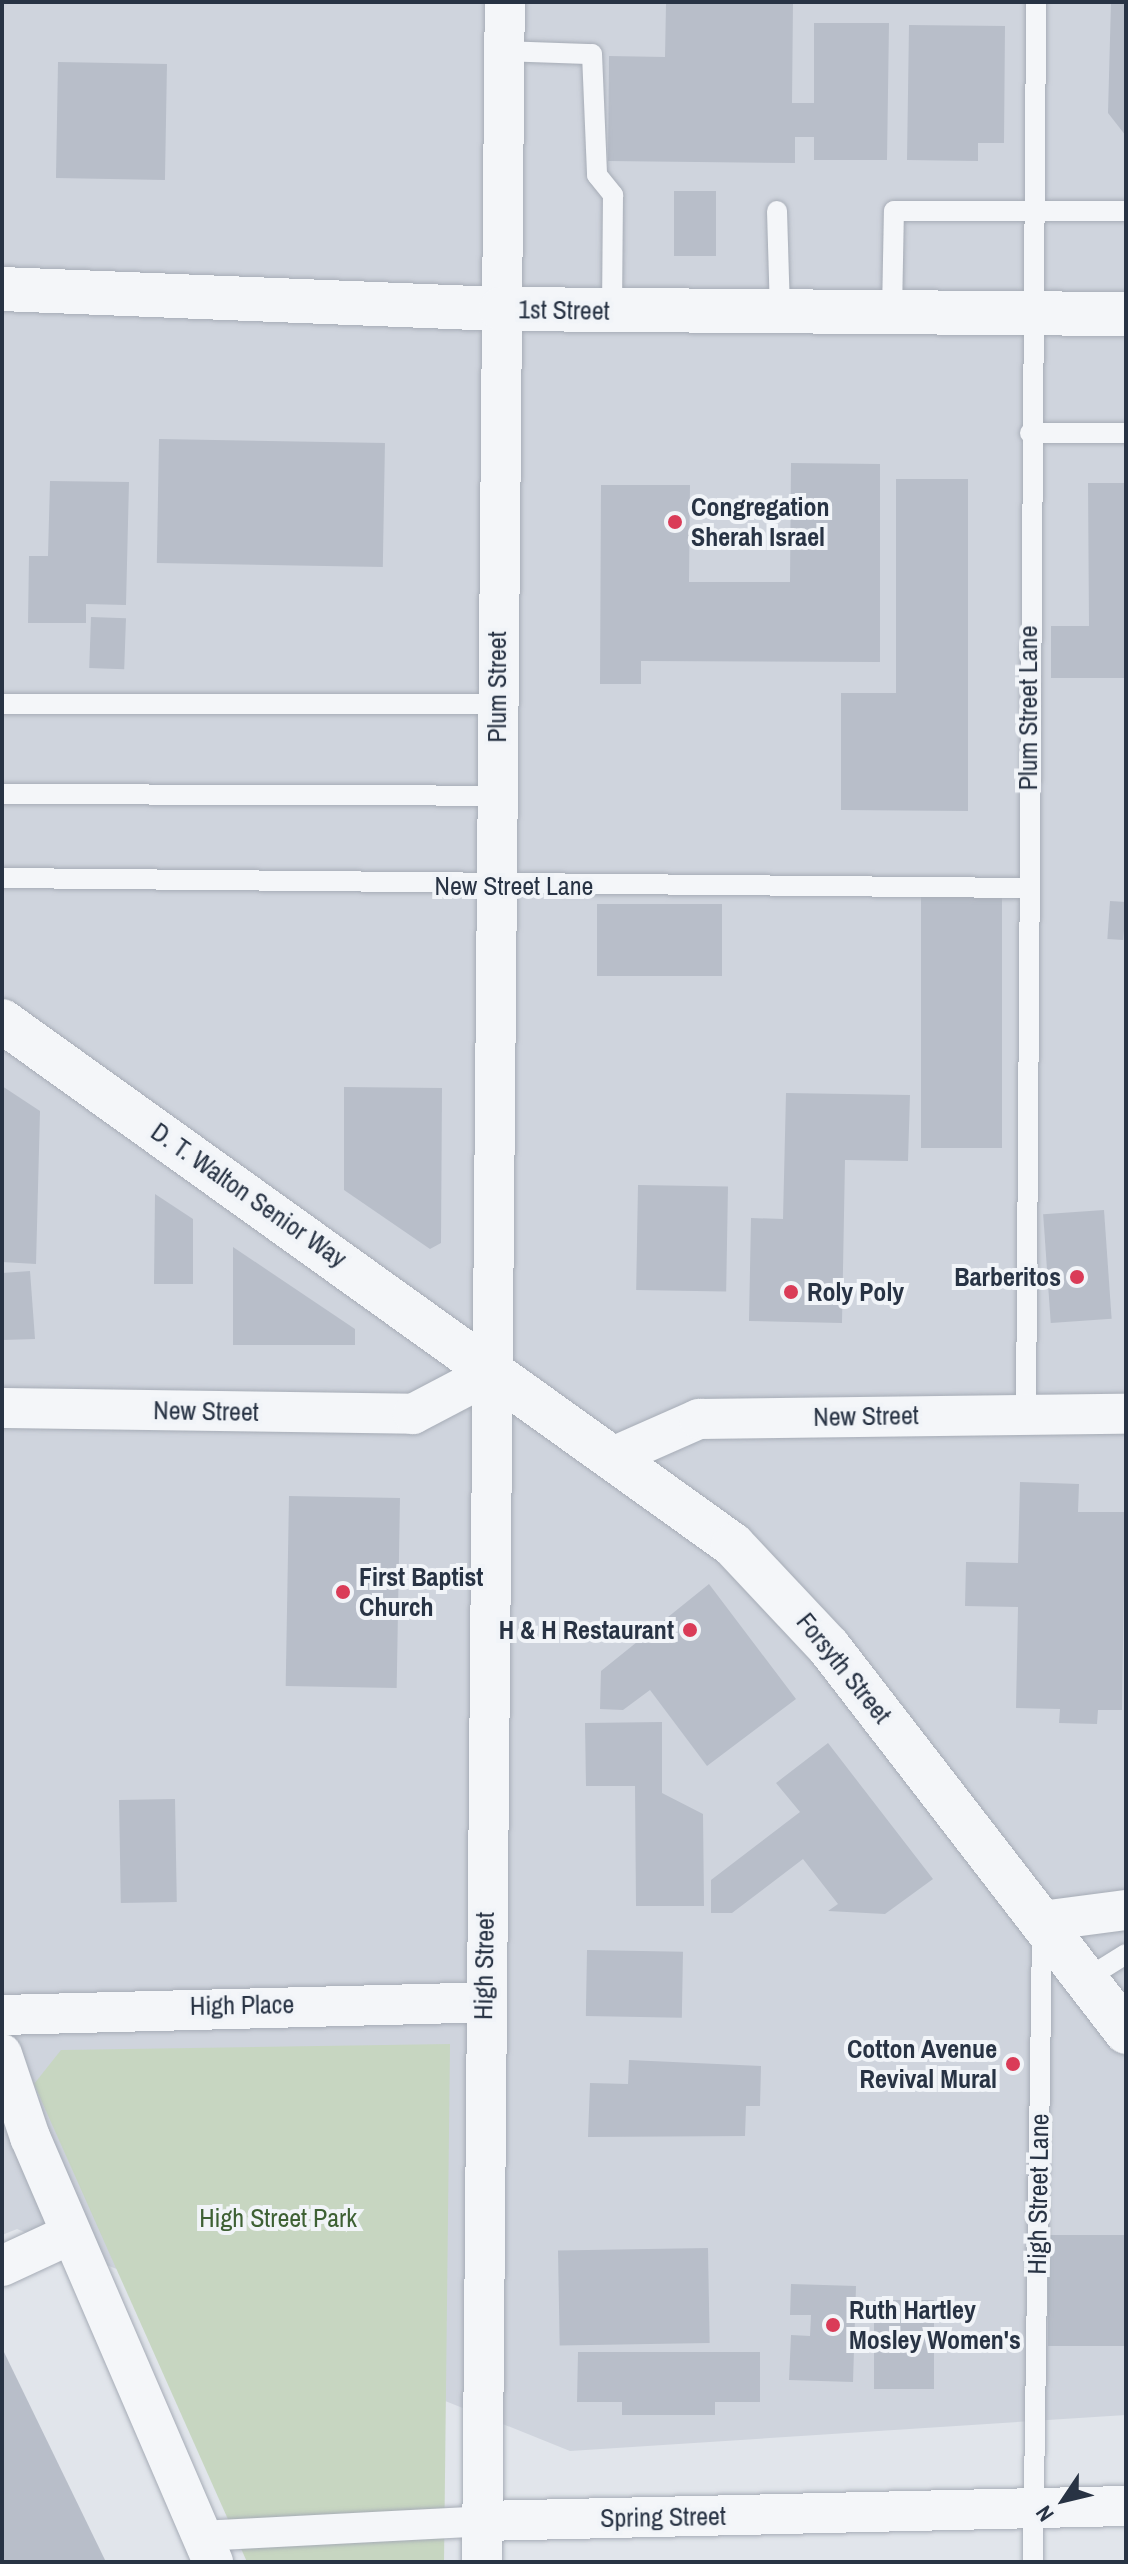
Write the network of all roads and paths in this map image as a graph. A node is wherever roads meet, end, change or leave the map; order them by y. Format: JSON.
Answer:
{"nodes":[{"id":1,"x":505,"y":2,"type":"edge"},
{"id":2,"x":1036,"y":2,"type":"edge"},
{"id":3,"x":504,"y":51,"type":"junction"},
{"id":4,"x":1033,"y":210,"type":"junction"},
{"id":5,"x":777,"y":211,"type":"dead end"},
{"id":6,"x":1126,"y":211,"type":"edge"},
{"id":7,"x":2,"y":289,"type":"edge"},
{"id":8,"x":501,"y":309,"type":"junction"},
{"id":9,"x":612,"y":310,"type":"junction"},
{"id":10,"x":780,"y":311,"type":"junction"},
{"id":11,"x":892,"y":312,"type":"junction"},
{"id":12,"x":1031,"y":313,"type":"junction"},
{"id":13,"x":1126,"y":314,"type":"edge"},
{"id":14,"x":1030,"y":433,"type":"junction"},
{"id":15,"x":1126,"y":433,"type":"edge"},
{"id":16,"x":2,"y":704,"type":"edge"},
{"id":17,"x":497,"y":704,"type":"junction"},
{"id":18,"x":2,"y":794,"type":"edge"},
{"id":19,"x":496,"y":796,"type":"junction"},
{"id":20,"x":2,"y":878,"type":"edge"},
{"id":21,"x":495,"y":886,"type":"junction"},
{"id":22,"x":1027,"y":888,"type":"junction"},
{"id":23,"x":2,"y":1021,"type":"edge"},
{"id":24,"x":495,"y":1371,"type":"junction"},
{"id":25,"x":2,"y":1408,"type":"edge"},
{"id":26,"x":1026,"y":1414,"type":"junction"},
{"id":27,"x":1126,"y":1414,"type":"edge"},
{"id":28,"x":615,"y":1456,"type":"junction"},
{"id":29,"x":1126,"y":1910,"type":"edge"},
{"id":30,"x":1042,"y":1921,"type":"junction"},
{"id":31,"x":1126,"y":1954,"type":"edge"},
{"id":32,"x":1086,"y":1979,"type":"junction"},
{"id":33,"x":483,"y":2002,"type":"junction"},
{"id":34,"x":2,"y":2015,"type":"edge"},
{"id":35,"x":1126,"y":2032,"type":"edge"},
{"id":36,"x":2,"y":2054,"type":"edge"},
{"id":37,"x":71,"y":2234,"type":"junction"},
{"id":38,"x":2,"y":2266,"type":"edge"},
{"id":39,"x":1126,"y":2506,"type":"edge"},
{"id":40,"x":1033,"y":2508,"type":"junction"},
{"id":41,"x":483,"y":2521,"type":"junction"},
{"id":42,"x":207,"y":2549,"type":"edge"},
{"id":43,"x":482,"y":2562,"type":"edge"},
{"id":44,"x":1033,"y":2562,"type":"edge"}],
"edges":[{"from":1,"to":3,"type":"street","name":"Plum Street"},
{"from":2,"to":4,"type":"lane","name":"Plum Street Lane"},
{"from":3,"to":8,"type":"street","name":"Plum Street"},
{"from":3,"to":9,"type":"lane"},
{"from":4,"to":6,"type":"lane"},
{"from":4,"to":11,"type":"lane"},
{"from":4,"to":12,"type":"lane","name":"Plum Street Lane"},
{"from":5,"to":10,"type":"lane"},
{"from":7,"to":8,"type":"street","name":"1st Street"},
{"from":8,"to":9,"type":"street","name":"1st Street"},
{"from":8,"to":17,"type":"street","name":"Plum Street"},
{"from":9,"to":10,"type":"street","name":"1st Street"},
{"from":10,"to":11,"type":"street","name":"1st Street"},
{"from":11,"to":12,"type":"street","name":"1st Street"},
{"from":12,"to":13,"type":"street","name":"1st Street"},
{"from":12,"to":14,"type":"lane","name":"Plum Street Lane"},
{"from":14,"to":15,"type":"lane"},
{"from":14,"to":22,"type":"lane","name":"Plum Street Lane"},
{"from":16,"to":17,"type":"lane"},
{"from":17,"to":19,"type":"street","name":"Plum Street"},
{"from":18,"to":19,"type":"lane"},
{"from":19,"to":21,"type":"street","name":"Plum Street"},
{"from":20,"to":21,"type":"lane","name":"New Street Lane"},
{"from":21,"to":22,"type":"lane","name":"New Street Lane"},
{"from":21,"to":24,"type":"street","name":"Plum Street"},
{"from":22,"to":26,"type":"lane","name":"Plum Street Lane"},
{"from":23,"to":24,"type":"street","name":"D. T. Walton Senior Way"},
{"from":24,"to":25,"type":"street","name":"New Street"},
{"from":24,"to":28,"type":"street","name":"Forsyth Street"},
{"from":24,"to":33,"type":"street","name":"High Street"},
{"from":26,"to":27,"type":"street","name":"New Street"},
{"from":26,"to":28,"type":"street","name":"New Street"},
{"from":28,"to":30,"type":"street","name":"Forsyth Street"},
{"from":29,"to":30,"type":"street"},
{"from":30,"to":32,"type":"street","name":"Forsyth Street"},
{"from":30,"to":40,"type":"lane","name":"High Street Lane"},
{"from":31,"to":32,"type":"lane"},
{"from":32,"to":35,"type":"street","name":"Forsyth Street"},
{"from":33,"to":34,"type":"street","name":"High Place"},
{"from":33,"to":41,"type":"street","name":"High Street"},
{"from":36,"to":37,"type":"street"},
{"from":37,"to":38,"type":"street"},
{"from":37,"to":42,"type":"street"},
{"from":39,"to":40,"type":"street","name":"Spring Street"},
{"from":40,"to":41,"type":"street","name":"Spring Street"},
{"from":40,"to":44,"type":"lane","name":"High Street Lane"},
{"from":41,"to":42,"type":"street","name":"Spring Street"},
{"from":41,"to":43,"type":"street","name":"High Street"}]}
